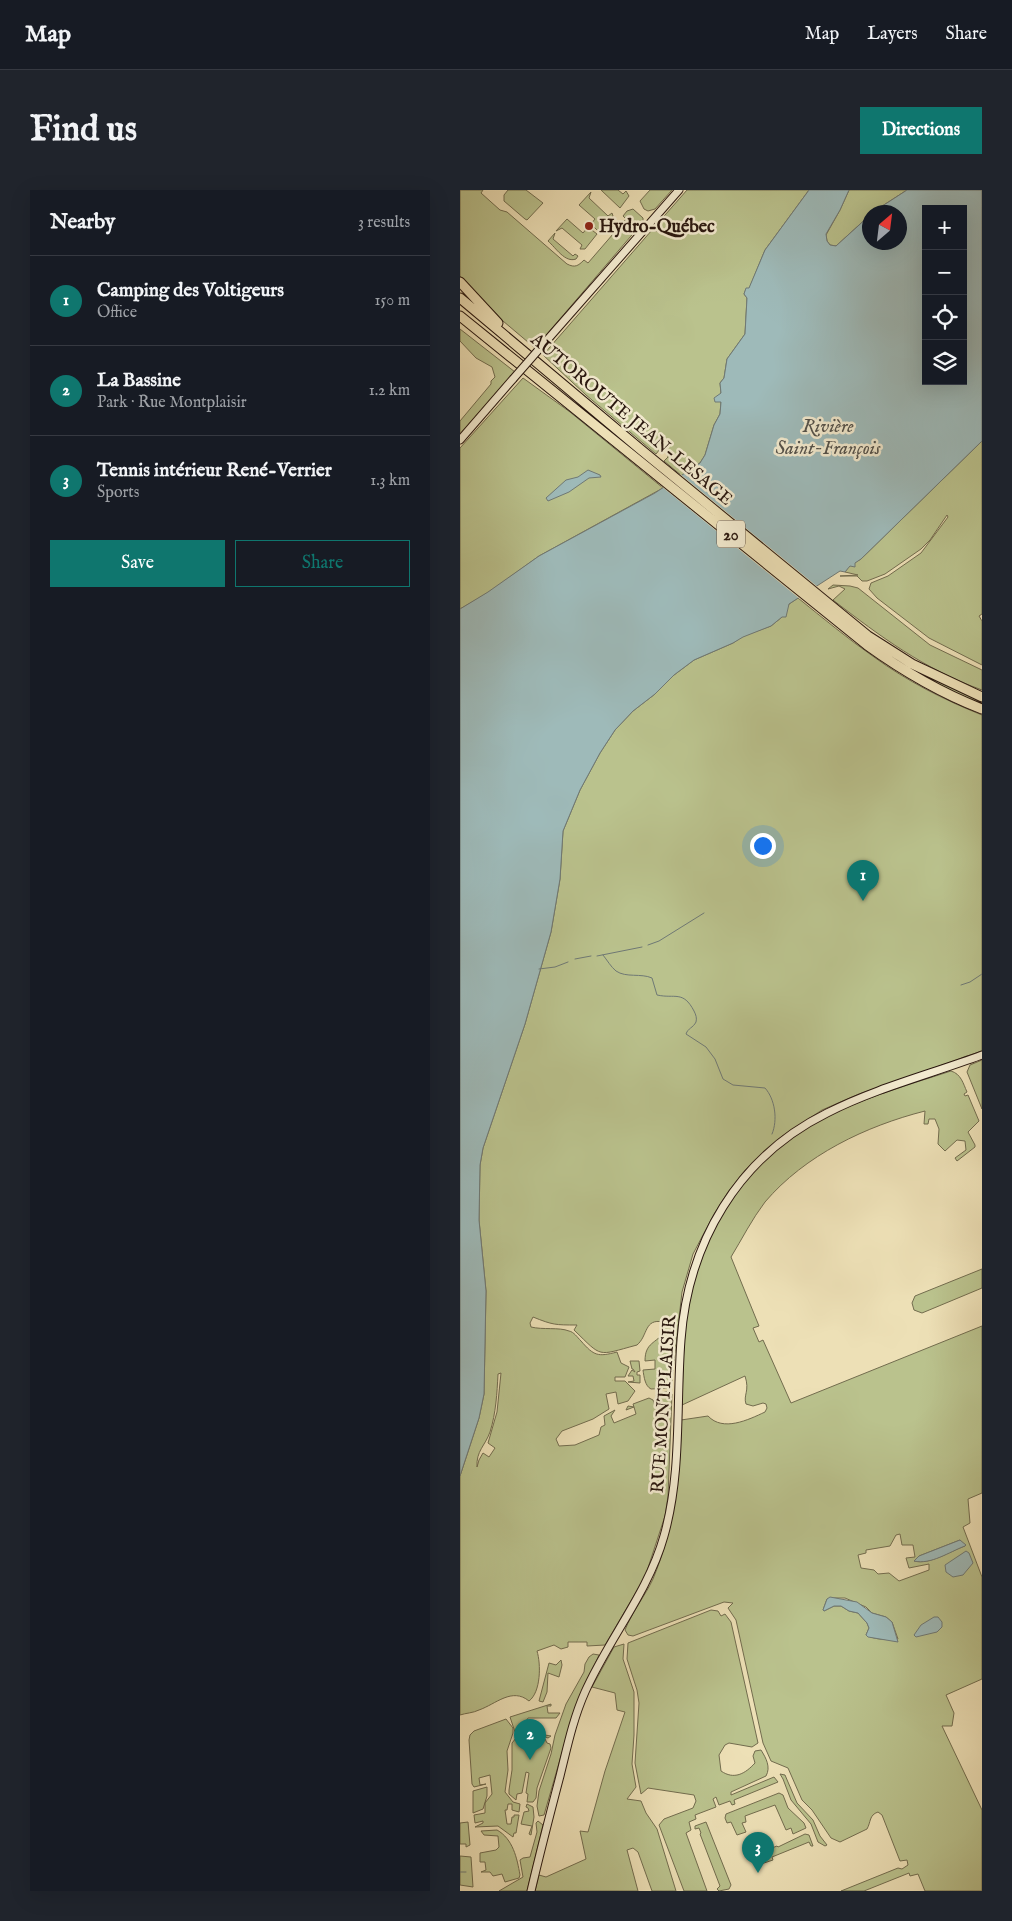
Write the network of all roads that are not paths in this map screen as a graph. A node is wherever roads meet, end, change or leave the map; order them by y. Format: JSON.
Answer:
{"nodes":[{"id":1,"x":679,"y":190,"type":"edge"},
{"id":2,"x":460,"y":282,"type":"edge"},
{"id":3,"x":460,"y":298,"type":"edge"},
{"id":4,"x":460,"y":316,"type":"edge"},
{"id":5,"x":460,"y":324,"type":"edge"},
{"id":6,"x":518,"y":345,"type":"junction"},
{"id":7,"x":513,"y":359,"type":"junction"},
{"id":8,"x":460,"y":440,"type":"edge"},
{"id":9,"x":652,"y":465,"type":"junction"},
{"id":10,"x":817,"y":599,"type":"junction"},
{"id":11,"x":982,"y":696,"type":"edge"},
{"id":12,"x":982,"y":709,"type":"edge"},
{"id":13,"x":982,"y":1055,"type":"edge"},
{"id":14,"x":531,"y":1891,"type":"edge"}],
"edges":[{"from":1,"to":8,"type":"street","bridge":true},
{"from":2,"to":6,"type":"highway"},
{"from":3,"to":6,"type":"highway","name":"AUTOROUTE JEAN-LESAGE","number":"20"},
{"from":4,"to":7,"type":"highway","name":"AUTOROUTE JEAN-LESAGE","number":"20"},
{"from":5,"to":7,"type":"highway"},
{"from":6,"to":9,"type":"highway","name":"AUTOROUTE JEAN-LESAGE","number":"20"},
{"from":7,"to":9,"type":"highway","name":"AUTOROUTE JEAN-LESAGE","number":"20"},
{"from":9,"to":10,"type":"highway","name":"AUTOROUTE JEAN-LESAGE","number":"20"},
{"from":10,"to":11,"type":"highway","name":"AUTOROUTE JEAN-LESAGE","number":"20"},
{"from":10,"to":12,"type":"highway","name":"AUTOROUTE JEAN-LESAGE","number":"20"},
{"from":13,"to":14,"type":"street","name":"RUE MONTPLAISIR"}]}
